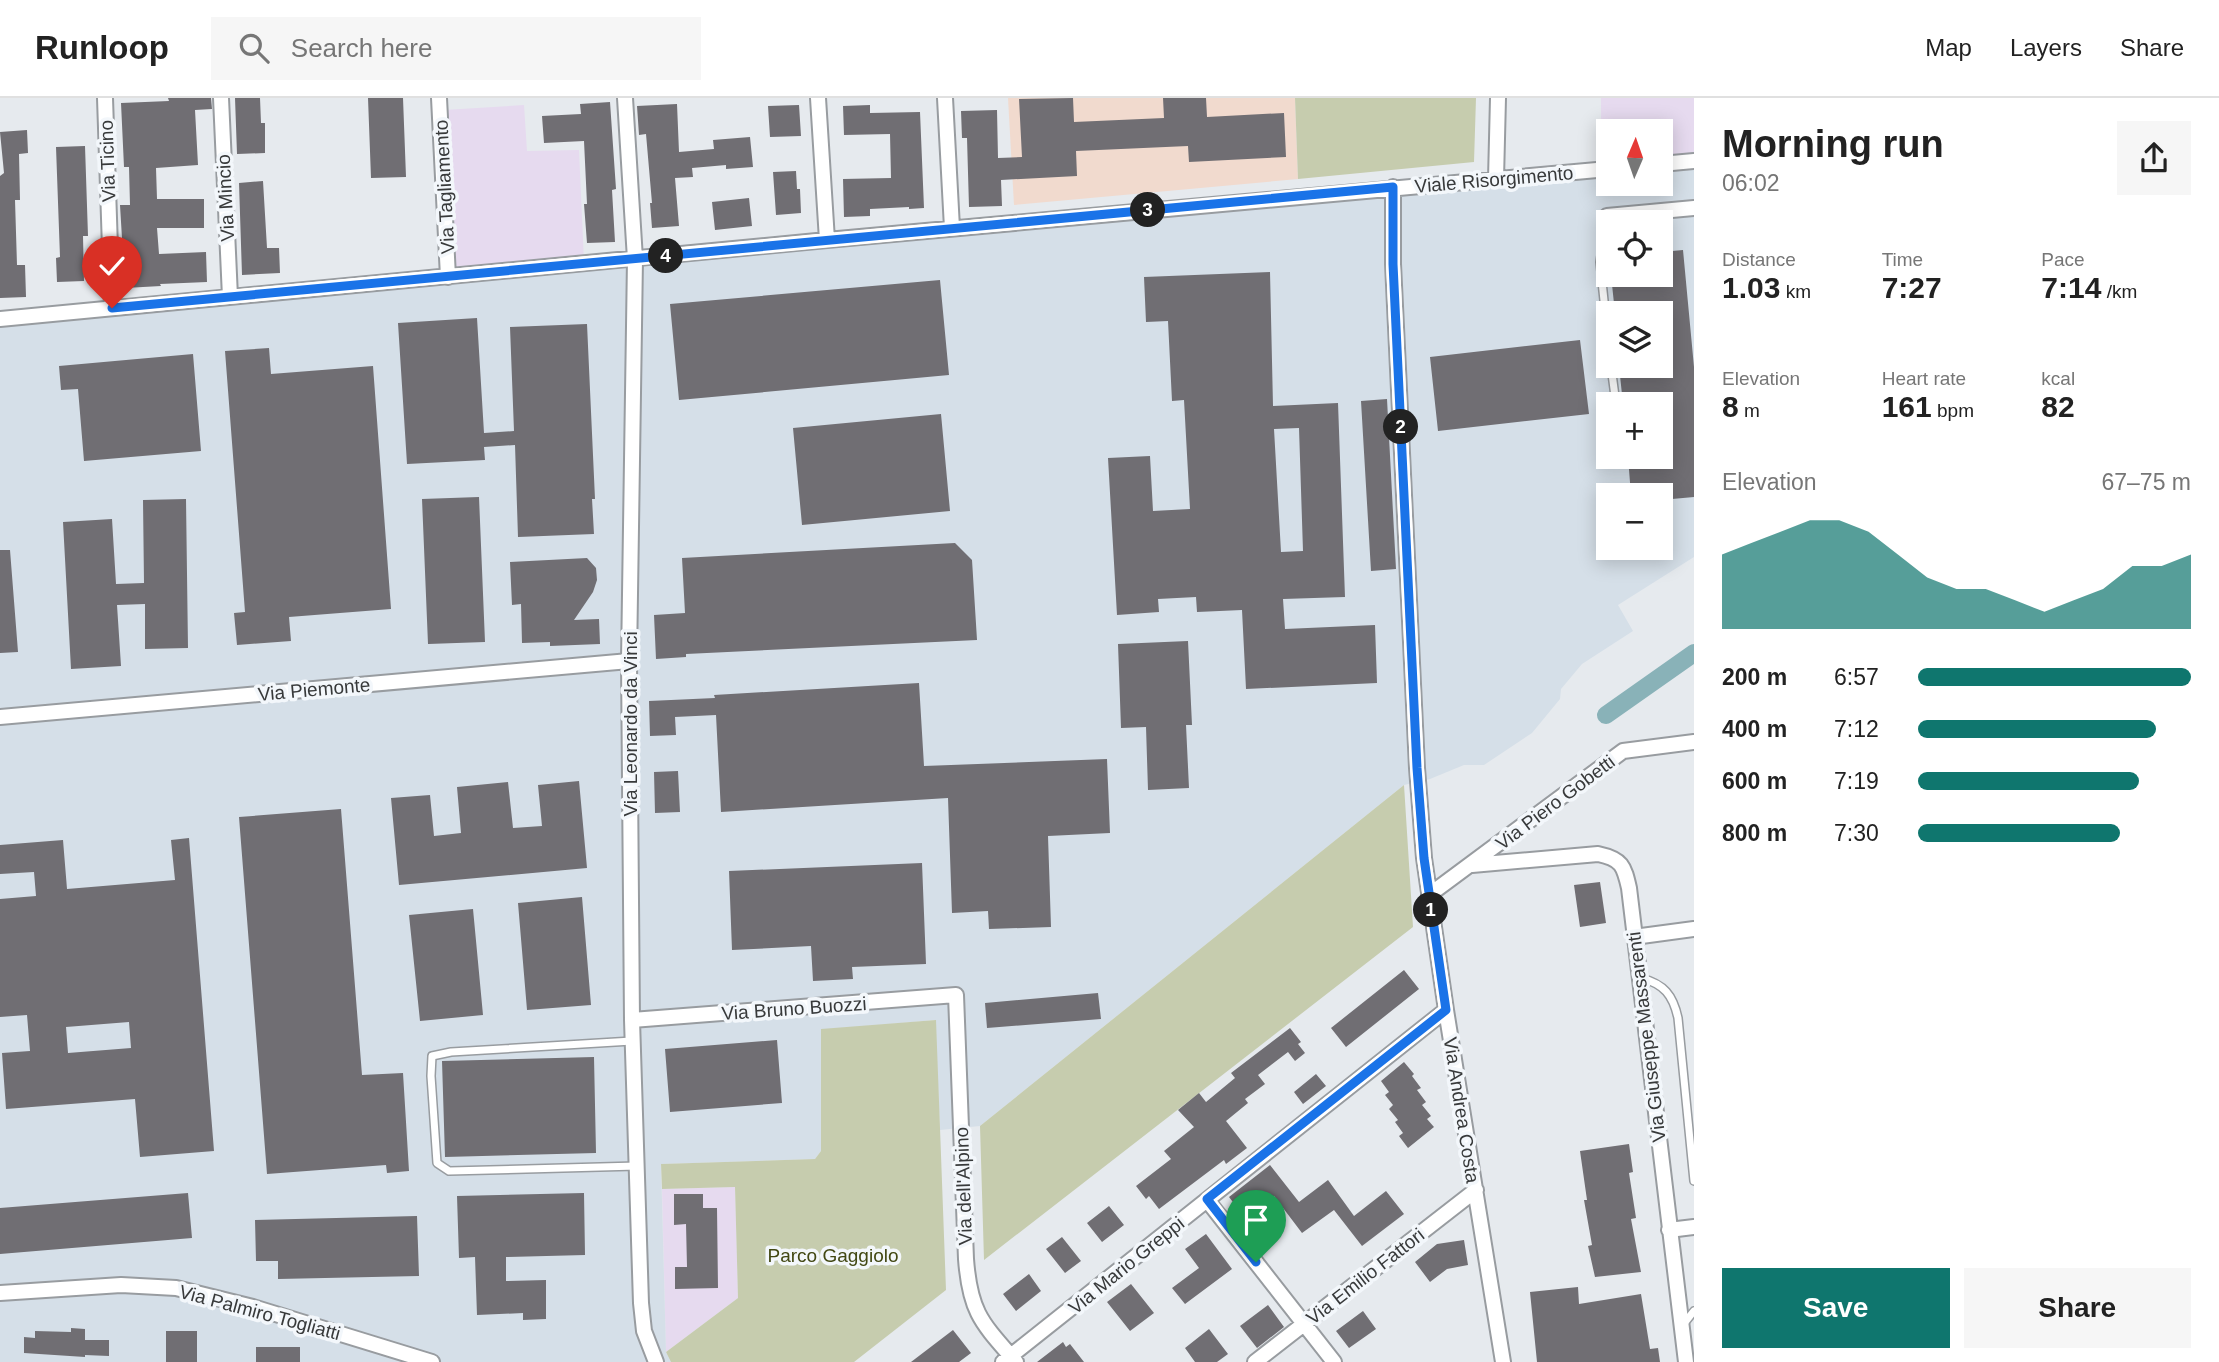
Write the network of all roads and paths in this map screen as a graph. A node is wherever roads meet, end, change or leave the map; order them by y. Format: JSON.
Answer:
{"nodes":[{"id":1,"x":105,"y":98,"type":"edge"},
{"id":2,"x":221,"y":98,"type":"edge"},
{"id":3,"x":439,"y":98,"type":"edge"},
{"id":4,"x":625,"y":98,"type":"edge"},
{"id":5,"x":818,"y":98,"type":"edge"},
{"id":6,"x":945,"y":98,"type":"edge"},
{"id":7,"x":1498,"y":98,"type":"edge"},
{"id":8,"x":1694,"y":161,"type":"edge"},
{"id":9,"x":1673,"y":163,"type":"edge"},
{"id":10,"x":1596,"y":170,"type":"edge"},
{"id":11,"x":1496,"y":179,"type":"junction"},
{"id":12,"x":1393,"y":187,"type":"junction"},
{"id":13,"x":1694,"y":208,"type":"edge"},
{"id":14,"x":1672,"y":210,"type":"edge"},
{"id":15,"x":951,"y":228,"type":"junction"},
{"id":16,"x":827,"y":240,"type":"junction"},
{"id":17,"x":635,"y":259,"type":"junction"},
{"id":18,"x":448,"y":277,"type":"junction"},
{"id":19,"x":230,"y":297,"type":"junction"},
{"id":20,"x":112,"y":308,"type":"junction"},
{"id":21,"x":0,"y":319,"type":"edge"},
{"id":22,"x":629,"y":661,"type":"junction"},
{"id":23,"x":0,"y":717,"type":"edge"},
{"id":24,"x":1694,"y":742,"type":"edge"},
{"id":25,"x":1472,"y":865,"type":"junction"},
{"id":26,"x":1429,"y":895,"type":"junction"},
{"id":27,"x":1694,"y":929,"type":"edge"},
{"id":28,"x":1634,"y":937,"type":"junction"},
{"id":29,"x":1639,"y":977,"type":"junction"},
{"id":30,"x":956,"y":995,"type":"joint"},
{"id":31,"x":1446,"y":1010,"type":"junction"},
{"id":32,"x":632,"y":1020,"type":"junction"},
{"id":33,"x":632,"y":1041,"type":"junction"},
{"id":34,"x":637,"y":1166,"type":"junction"},
{"id":35,"x":1694,"y":1181,"type":"edge"},
{"id":36,"x":1475,"y":1190,"type":"junction"},
{"id":37,"x":1207,"y":1199,"type":"junction"},
{"id":38,"x":1694,"y":1227,"type":"edge"},
{"id":39,"x":1669,"y":1230,"type":"junction"},
{"id":40,"x":0,"y":1293,"type":"edge"},
{"id":41,"x":1694,"y":1311,"type":"edge"},
{"id":42,"x":1304,"y":1324,"type":"junction"},
{"id":43,"x":1681,"y":1326,"type":"junction"},
{"id":44,"x":651,"y":1358,"type":"edge"},
{"id":45,"x":1010,"y":1360,"type":"edge"},
{"id":46,"x":432,"y":1362,"type":"edge"},
{"id":47,"x":1255,"y":1362,"type":"edge"},
{"id":48,"x":1334,"y":1362,"type":"edge"},
{"id":49,"x":1503,"y":1362,"type":"edge"},
{"id":50,"x":1686,"y":1362,"type":"edge"}],
"edges":[{"from":1,"to":20,"type":"street","name":"Via Ticino"},
{"from":2,"to":19,"type":"street","name":"Via Mincio"},
{"from":3,"to":18,"type":"street","name":"Via Tagliamento"},
{"from":4,"to":17,"type":"street","name":"Via Leonardo da Vinci"},
{"from":5,"to":16,"type":"street"},
{"from":6,"to":15,"type":"street"},
{"from":7,"to":11,"type":"street"},
{"from":8,"to":9,"type":"street"},
{"from":10,"to":11,"type":"street","name":"Viale Risorgimento"},
{"from":11,"to":12,"type":"street","name":"Viale Risorgimento"},
{"from":12,"to":15,"type":"street","name":"Viale Risorgimento"},
{"from":12,"to":26,"type":"street","name":"Via Andrea Costa"},
{"from":13,"to":14,"type":"street"},
{"from":15,"to":16,"type":"street","name":"Viale Risorgimento"},
{"from":16,"to":17,"type":"street","name":"Viale Risorgimento"},
{"from":17,"to":18,"type":"street","name":"Viale Risorgimento"},
{"from":17,"to":22,"type":"street","name":"Via Leonardo da Vinci"},
{"from":18,"to":19,"type":"street","name":"Viale Risorgimento"},
{"from":19,"to":20,"type":"street","name":"Viale Risorgimento"},
{"from":20,"to":21,"type":"street","name":"Viale Risorgimento"},
{"from":22,"to":23,"type":"street","name":"Via Piemonte"},
{"from":22,"to":32,"type":"street","name":"Via Leonardo da Vinci"},
{"from":24,"to":25,"type":"street","name":"Via Piero Gobetti"},
{"from":25,"to":26,"type":"street","name":"Via Piero Gobetti"},
{"from":25,"to":28,"type":"street","name":"Via Giuseppe Massarenti"},
{"from":26,"to":31,"type":"street","name":"Via Andrea Costa"},
{"from":27,"to":28,"type":"street"},
{"from":28,"to":29,"type":"street","name":"Via Giuseppe Massarenti"},
{"from":29,"to":35,"type":"lane"},
{"from":29,"to":39,"type":"street","name":"Via Giuseppe Massarenti"},
{"from":30,"to":32,"type":"street","name":"Via Bruno Buozzi"},
{"from":30,"to":45,"type":"street","name":"Via dell'Alpino"},
{"from":31,"to":36,"type":"street","name":"Via Andrea Costa"},
{"from":31,"to":37,"type":"street","name":"Via Mario Greppi"},
{"from":32,"to":33,"type":"street","name":"Via Leonardo da Vinci"},
{"from":33,"to":34,"type":"street","name":"Via Leonardo da Vinci"},
{"from":33,"to":34,"type":"lane"},
{"from":34,"to":44,"type":"street","name":"Via Leonardo da Vinci"},
{"from":36,"to":42,"type":"street","name":"Via Emilio Fattori"},
{"from":36,"to":49,"type":"street","name":"Via Andrea Costa"},
{"from":37,"to":42,"type":"street"},
{"from":37,"to":45,"type":"street","name":"Via Mario Greppi"},
{"from":38,"to":39,"type":"street"},
{"from":39,"to":43,"type":"street","name":"Via Giuseppe Massarenti"},
{"from":40,"to":46,"type":"street","name":"Via Palmiro Togliatti"},
{"from":41,"to":43,"type":"lane"},
{"from":42,"to":47,"type":"street","name":"Via Emilio Fattori"},
{"from":42,"to":48,"type":"street"},
{"from":43,"to":50,"type":"street","name":"Via Giuseppe Massarenti"}]}
